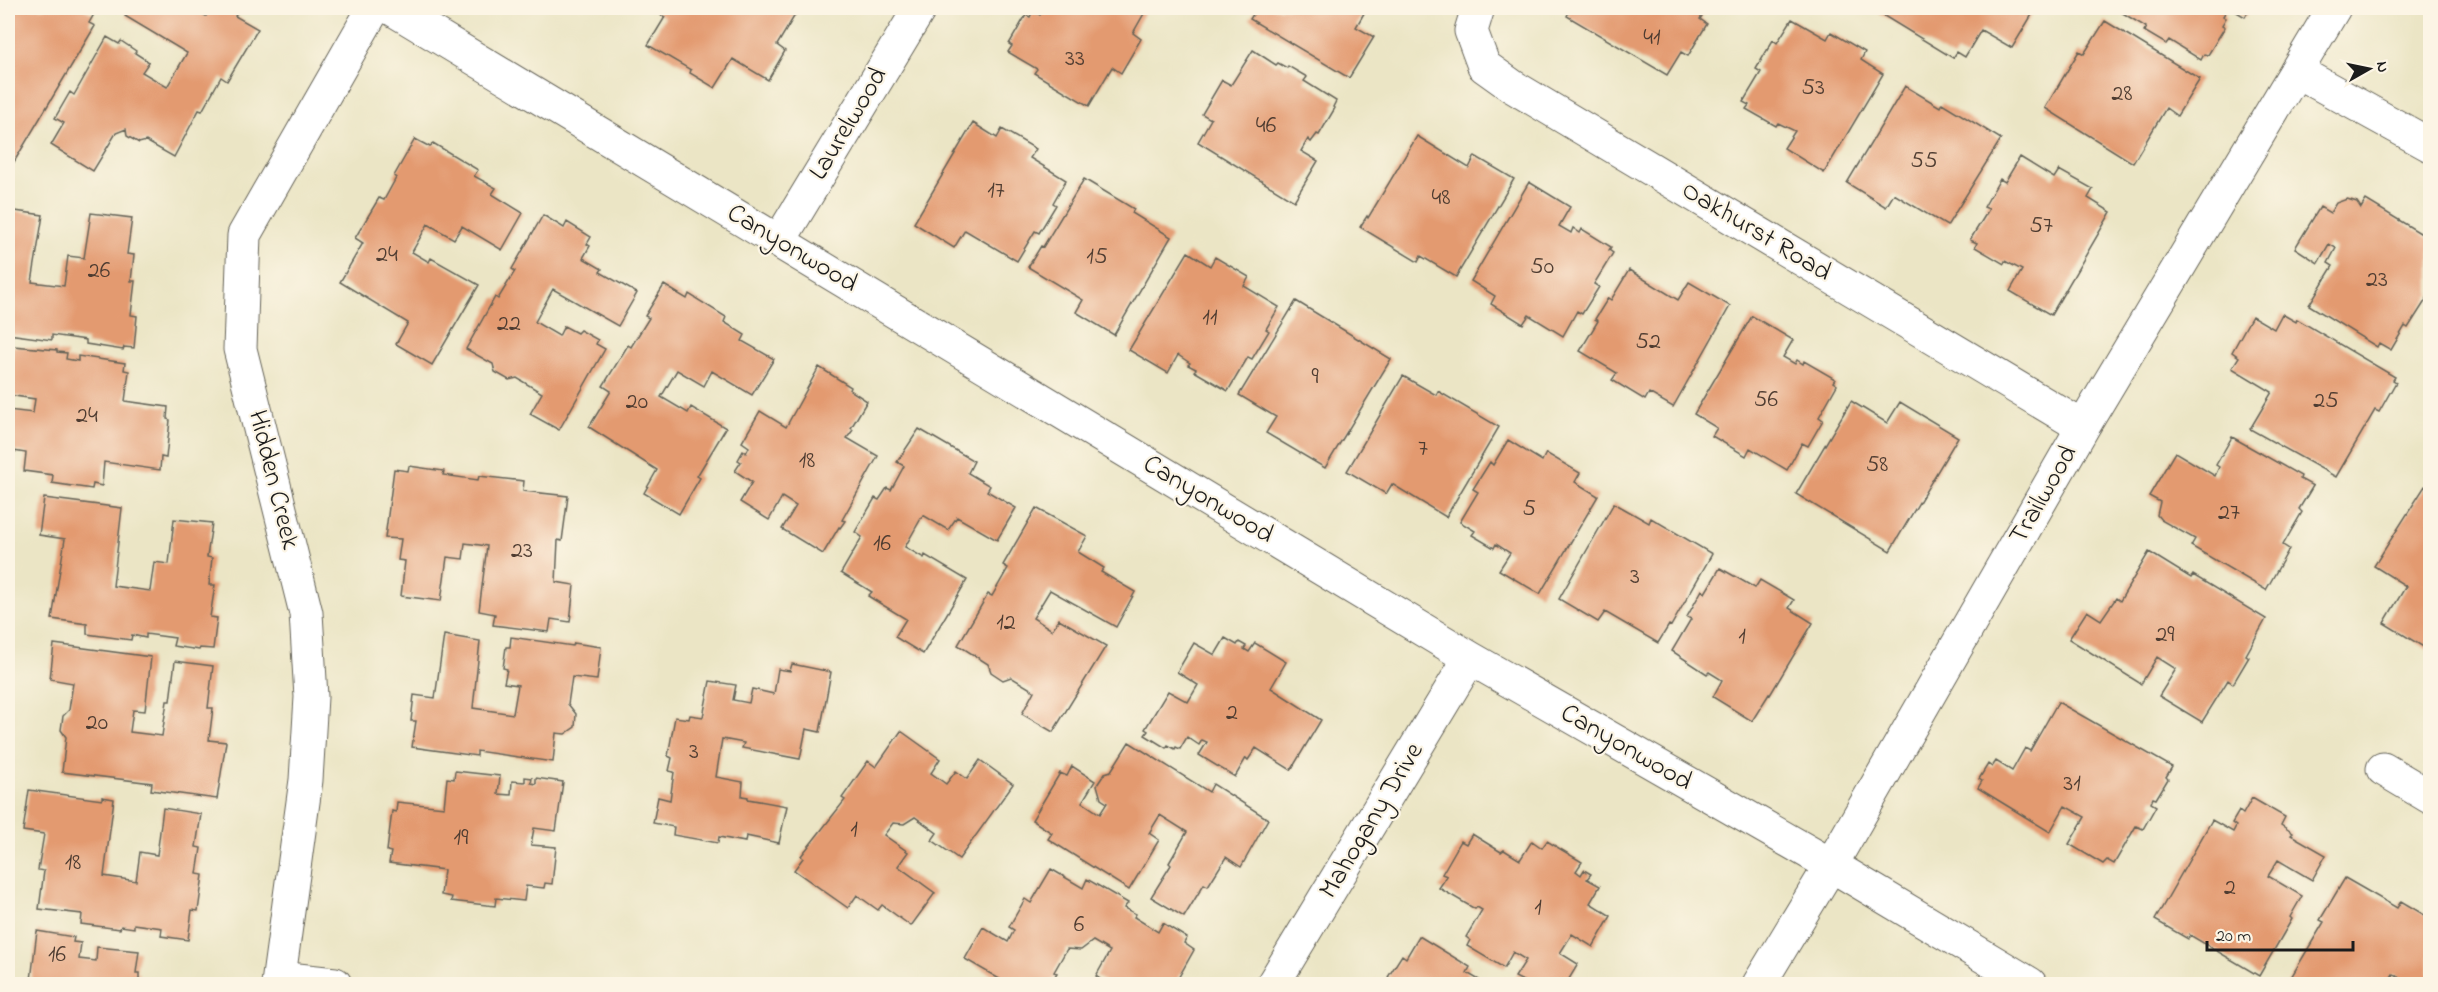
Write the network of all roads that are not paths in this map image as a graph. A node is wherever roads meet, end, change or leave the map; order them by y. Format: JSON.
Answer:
{"nodes":[{"id":1,"x":374,"y":8,"type":"edge"},
{"id":2,"x":391,"y":8,"type":"edge"},
{"id":3,"x":920,"y":8,"type":"edge"},
{"id":4,"x":1478,"y":8,"type":"edge"},
{"id":5,"x":2334,"y":8,"type":"edge"},
{"id":6,"x":2296,"y":71,"type":"junction"},
{"id":7,"x":2430,"y":145,"type":"edge"},
{"id":8,"x":779,"y":241,"type":"junction"},
{"id":9,"x":2083,"y":427,"type":"junction"},
{"id":10,"x":1470,"y":658,"type":"junction"},
{"id":11,"x":2383,"y":769,"type":"dead end"},
{"id":12,"x":2430,"y":797,"type":"edge"},
{"id":13,"x":1831,"y":865,"type":"junction"},
{"id":14,"x":279,"y":981,"type":"edge"},
{"id":15,"x":335,"y":984,"type":"edge"},
{"id":16,"x":1273,"y":984,"type":"edge"},
{"id":17,"x":1759,"y":984,"type":"edge"},
{"id":18,"x":2030,"y":984,"type":"edge"}],
"edges":[{"from":1,"to":14,"type":"street","name":"Hidden Creek"},
{"from":2,"to":8,"type":"street","name":"Canyonwood"},
{"from":3,"to":8,"type":"street","name":"Laurelwood"},
{"from":4,"to":9,"type":"street","name":"Oakhurst Road"},
{"from":5,"to":6,"type":"street","name":"Trailwood"},
{"from":6,"to":7,"type":"street"},
{"from":6,"to":9,"type":"street","name":"Trailwood"},
{"from":8,"to":10,"type":"street","name":"Canyonwood"},
{"from":9,"to":13,"type":"street","name":"Trailwood"},
{"from":10,"to":13,"type":"street","name":"Canyonwood"},
{"from":10,"to":16,"type":"street","name":"Mahogany Drive"},
{"from":11,"to":12,"type":"street"},
{"from":13,"to":17,"type":"street","name":"Trailwood"},
{"from":13,"to":18,"type":"street","name":"Canyonwood"},
{"from":14,"to":15,"type":"street"}]}
